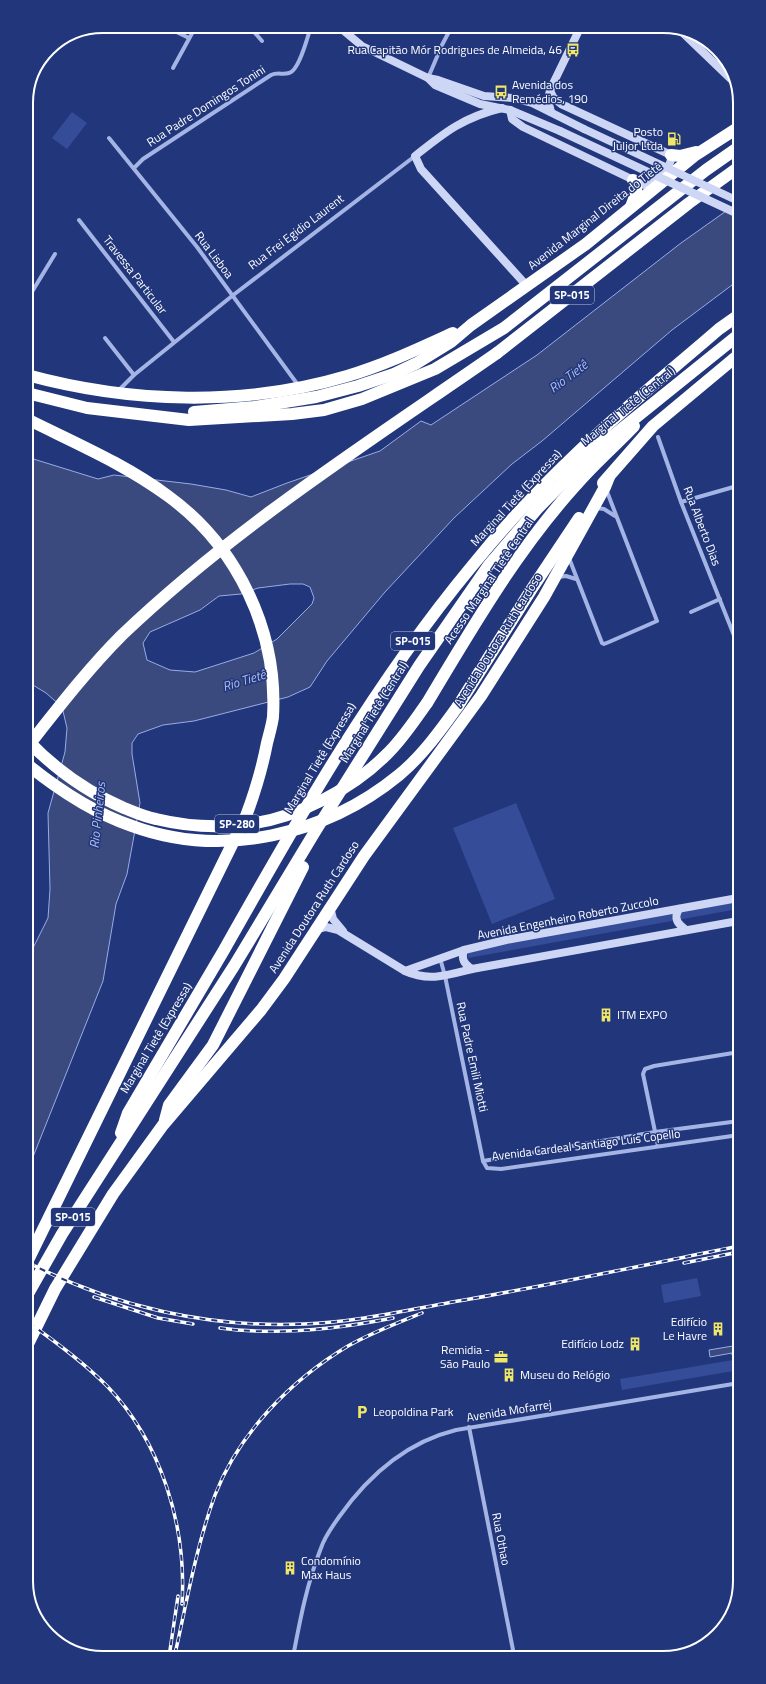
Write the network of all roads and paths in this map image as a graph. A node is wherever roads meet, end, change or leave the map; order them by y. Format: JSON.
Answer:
{"nodes":[{"id":1,"x":179,"y":33,"type":"edge"},
{"id":2,"x":192,"y":33,"type":"edge"},
{"id":3,"x":255,"y":33,"type":"edge"},
{"id":4,"x":308,"y":33,"type":"edge"},
{"id":5,"x":346,"y":33,"type":"edge"},
{"id":6,"x":448,"y":33,"type":"edge"},
{"id":7,"x":578,"y":33,"type":"edge"},
{"id":8,"x":189,"y":38,"type":"junction"},
{"id":9,"x":688,"y":38,"type":"edge"},
{"id":10,"x":262,"y":41,"type":"dead end"},
{"id":11,"x":173,"y":68,"type":"dead end"},
{"id":12,"x":727,"y":76,"type":"edge"},
{"id":13,"x":428,"y":78,"type":"junction"},
{"id":14,"x":550,"y":90,"type":"junction"},
{"id":15,"x":506,"y":109,"type":"junction"},
{"id":16,"x":551,"y":112,"type":"junction"},
{"id":17,"x":733,"y":131,"type":"edge"},
{"id":18,"x":109,"y":138,"type":"dead end"},
{"id":19,"x":703,"y":150,"type":"junction"},
{"id":20,"x":733,"y":151,"type":"edge"},
{"id":21,"x":671,"y":155,"type":"junction"},
{"id":22,"x":415,"y":156,"type":"junction"},
{"id":23,"x":134,"y":168,"type":"junction"},
{"id":24,"x":733,"y":172,"type":"edge"},
{"id":25,"x":632,"y":180,"type":"junction"},
{"id":26,"x":733,"y":199,"type":"edge"},
{"id":27,"x":631,"y":207,"type":"junction"},
{"id":28,"x":733,"y":212,"type":"edge"},
{"id":29,"x":79,"y":220,"type":"dead end"},
{"id":30,"x":56,"y":254,"type":"dead end"},
{"id":31,"x":527,"y":286,"type":"junction"},
{"id":32,"x":33,"y":290,"type":"edge"},
{"id":33,"x":232,"y":296,"type":"junction"},
{"id":34,"x":733,"y":318,"type":"edge"},
{"id":35,"x":471,"y":325,"type":"junction"},
{"id":36,"x":105,"y":338,"type":"dead end"},
{"id":37,"x":733,"y":338,"type":"edge"},
{"id":38,"x":174,"y":342,"type":"junction"},
{"id":39,"x":733,"y":359,"type":"edge"},
{"id":40,"x":134,"y":375,"type":"junction"},
{"id":41,"x":33,"y":376,"type":"edge"},
{"id":42,"x":299,"y":387,"type":"junction"},
{"id":43,"x":115,"y":393,"type":"junction"},
{"id":44,"x":33,"y":394,"type":"edge"},
{"id":45,"x":644,"y":409,"type":"junction"},
{"id":46,"x":151,"y":415,"type":"junction"},
{"id":47,"x":33,"y":422,"type":"edge"},
{"id":48,"x":658,"y":437,"type":"dead end"},
{"id":49,"x":607,"y":482,"type":"junction"},
{"id":50,"x":733,"y":487,"type":"edge"},
{"id":51,"x":682,"y":502,"type":"junction"},
{"id":52,"x":592,"y":510,"type":"junction"},
{"id":53,"x":615,"y":516,"type":"junction"},
{"id":54,"x":568,"y":553,"type":"junction"},
{"id":55,"x":576,"y":579,"type":"junction"},
{"id":56,"x":553,"y":580,"type":"junction"},
{"id":57,"x":720,"y":599,"type":"junction"},
{"id":58,"x":691,"y":612,"type":"dead end"},
{"id":59,"x":733,"y":633,"type":"edge"},
{"id":60,"x":381,"y":728,"type":"junction"},
{"id":61,"x":33,"y":740,"type":"edge"},
{"id":62,"x":33,"y":746,"type":"edge"},
{"id":63,"x":33,"y":769,"type":"edge"},
{"id":64,"x":733,"y":899,"type":"edge"},
{"id":65,"x":330,"y":907,"type":"junction"},
{"id":66,"x":679,"y":909,"type":"junction"},
{"id":67,"x":733,"y":922,"type":"edge"},
{"id":68,"x":315,"y":930,"type":"junction"},
{"id":69,"x":686,"y":930,"type":"junction"},
{"id":70,"x":348,"y":935,"type":"junction"},
{"id":71,"x":464,"y":950,"type":"junction"},
{"id":72,"x":440,"y":958,"type":"junction"},
{"id":73,"x":472,"y":969,"type":"junction"},
{"id":74,"x":405,"y":971,"type":"junction"},
{"id":75,"x":445,"y":976,"type":"junction"},
{"id":76,"x":733,"y":1053,"type":"edge"},
{"id":77,"x":733,"y":1122,"type":"edge"},
{"id":78,"x":163,"y":1125,"type":"junction"},
{"id":79,"x":655,"y":1132,"type":"junction"},
{"id":80,"x":733,"y":1136,"type":"edge"},
{"id":81,"x":119,"y":1144,"type":"junction"},
{"id":82,"x":658,"y":1146,"type":"junction"},
{"id":83,"x":483,"y":1161,"type":"junction"},
{"id":84,"x":33,"y":1251,"type":"edge"},
{"id":85,"x":33,"y":1285,"type":"edge"},
{"id":86,"x":33,"y":1335,"type":"edge"},
{"id":87,"x":733,"y":1384,"type":"edge"},
{"id":88,"x":469,"y":1428,"type":"junction"},
{"id":89,"x":294,"y":1651,"type":"edge"},
{"id":90,"x":513,"y":1651,"type":"edge"}],
"edges":[{"from":1,"to":8,"type":"street"},
{"from":2,"to":8,"type":"street"},
{"from":3,"to":10,"type":"street"},
{"from":4,"to":23,"type":"street","name":"Rua Padre Domingos Tonini"},
{"from":5,"to":13,"type":"street"},
{"from":6,"to":13,"type":"street"},
{"from":7,"to":14,"type":"street"},
{"from":8,"to":11,"type":"street"},
{"from":9,"to":12,"type":"street"},
{"from":13,"to":15,"type":"street"},
{"from":13,"to":16,"type":"street"},
{"from":14,"to":16,"type":"street"},
{"from":14,"to":21,"type":"street"},
{"from":15,"to":22,"type":"street","name":"Rua Frei Egidio Laurent"},
{"from":15,"to":25,"type":"street"},
{"from":15,"to":28,"type":"street","bridge":true},
{"from":16,"to":26,"type":"street","bridge":true},
{"from":17,"to":19,"type":"highway","name":"Avenida Marginal Direita do Tietê"},
{"from":18,"to":23,"type":"street","name":"Rua Lisboa"},
{"from":19,"to":21,"type":"highway"},
{"from":19,"to":27,"type":"highway","name":"Avenida Marginal Direita do Tietê"},
{"from":20,"to":46,"type":"highway"},
{"from":21,"to":25,"type":"street"},
{"from":22,"to":31,"type":"street"},
{"from":22,"to":33,"type":"street","name":"Rua Frei Egidio Laurent"},
{"from":23,"to":33,"type":"street","name":"Rua Lisboa"},
{"from":24,"to":61,"type":"highway","number":"SP-015","bridge":true},
{"from":25,"to":27,"type":"highway"},
{"from":27,"to":31,"type":"highway","name":"Avenida Marginal Direita do Tietê"},
{"from":29,"to":38,"type":"street","name":"Travessa Particular"},
{"from":30,"to":32,"type":"street"},
{"from":31,"to":35,"type":"highway","name":"Avenida Marginal Direita do Tietê"},
{"from":33,"to":38,"type":"street","name":"Rua Frei Egidio Laurent"},
{"from":33,"to":42,"type":"street","name":"Rua Lisboa"},
{"from":34,"to":81,"type":"highway","name":"Marginal Tietê (Expressa)","number":"SP-015"},
{"from":35,"to":42,"type":"highway"},
{"from":35,"to":46,"type":"highway"},
{"from":36,"to":40,"type":"street"},
{"from":37,"to":45,"type":"highway","name":"Marginal Tietê (Central)"},
{"from":38,"to":40,"type":"street","name":"Rua Frei Egidio Laurent"},
{"from":39,"to":49,"type":"highway"},
{"from":40,"to":43,"type":"street","name":"Rua Frei Egidio Laurent"},
{"from":41,"to":43,"type":"highway"},
{"from":42,"to":43,"type":"highway"},
{"from":44,"to":46,"type":"highway"},
{"from":45,"to":60,"type":"highway","name":"Marginal Tietê (Central)"},
{"from":45,"to":62,"type":"highway","name":"Acesso Marginal Tietê Central","number":"SP-280","bridge":true},
{"from":47,"to":84,"type":"highway"},
{"from":48,"to":51,"type":"street","name":"Rua Alberto Dias"},
{"from":49,"to":52,"type":"highway","name":"Avenida Doutora Ruth Cardoso"},
{"from":49,"to":53,"type":"street"},
{"from":49,"to":63,"type":"highway","bridge":true},
{"from":50,"to":51,"type":"street"},
{"from":51,"to":57,"type":"street","name":"Rua Alberto Dias"},
{"from":52,"to":53,"type":"street"},
{"from":52,"to":54,"type":"highway","name":"Avenida Doutora Ruth Cardoso"},
{"from":53,"to":55,"type":"street"},
{"from":54,"to":55,"type":"street"},
{"from":54,"to":56,"type":"highway","name":"Avenida Doutora Ruth Cardoso"},
{"from":55,"to":56,"type":"street"},
{"from":56,"to":65,"type":"highway","name":"Avenida Doutora Ruth Cardoso"},
{"from":57,"to":58,"type":"street"},
{"from":57,"to":59,"type":"street","name":"Rua Alberto Dias"},
{"from":60,"to":78,"type":"highway"},
{"from":60,"to":81,"type":"highway","name":"Marginal Tietê (Central)"},
{"from":64,"to":66,"type":"street","name":"Avenida Engenheiro Roberto Zuccolo"},
{"from":65,"to":68,"type":"highway","name":"Avenida Doutora Ruth Cardoso"},
{"from":65,"to":70,"type":"street"},
{"from":66,"to":69,"type":"street"},
{"from":66,"to":71,"type":"street","name":"Avenida Engenheiro Roberto Zuccolo"},
{"from":67,"to":69,"type":"street"},
{"from":68,"to":70,"type":"street"},
{"from":68,"to":78,"type":"highway","name":"Avenida Doutora Ruth Cardoso"},
{"from":69,"to":73,"type":"street"},
{"from":70,"to":74,"type":"street"},
{"from":71,"to":72,"type":"street","name":"Avenida Engenheiro Roberto Zuccolo"},
{"from":71,"to":73,"type":"street"},
{"from":72,"to":74,"type":"street","name":"Avenida Engenheiro Roberto Zuccolo"},
{"from":72,"to":75,"type":"street","name":"Rua Padre Emili Miotti"},
{"from":73,"to":75,"type":"street"},
{"from":74,"to":75,"type":"street"},
{"from":75,"to":83,"type":"street","name":"Rua Padre Emili Miotti"},
{"from":76,"to":79,"type":"street"},
{"from":77,"to":79,"type":"street","name":"Avenida Cardeal Santiago Luís Copello"},
{"from":78,"to":86,"type":"highway","name":"Avenida Doutora Ruth Cardoso"},
{"from":79,"to":82,"type":"street"},
{"from":79,"to":83,"type":"street","name":"Avenida Cardeal Santiago Luís Copello"},
{"from":80,"to":82,"type":"street","name":"Avenida Cardeal Santiago Luís Copello"},
{"from":81,"to":85,"type":"highway","name":"Marginal Tietê (Expressa)","number":"SP-015"},
{"from":82,"to":83,"type":"street","name":"Avenida Cardeal Santiago Luís Copello"},
{"from":87,"to":88,"type":"street","name":"Avenida Mofarrej"},
{"from":88,"to":89,"type":"street","name":"Avenida Mofarrej"},
{"from":88,"to":90,"type":"street","name":"Rua Othao"}]}
